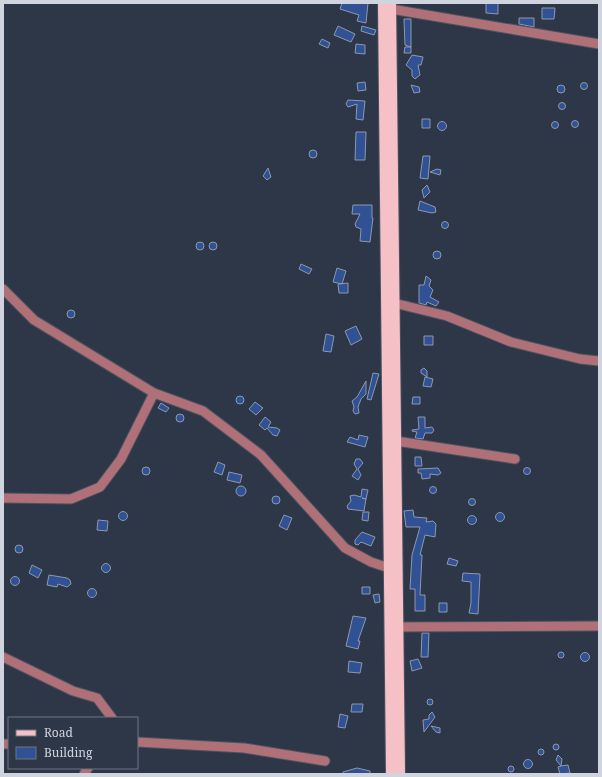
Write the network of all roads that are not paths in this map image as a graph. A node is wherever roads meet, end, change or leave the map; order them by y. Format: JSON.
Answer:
{"nodes":[{"id":1,"x":387,"y":6,"type":"edge"},
{"id":2,"x":599,"y":44,"type":"edge"},
{"id":3,"x":3,"y":289,"type":"edge"},
{"id":4,"x":394,"y":303,"type":"junction"},
{"id":5,"x":599,"y":361,"type":"edge"},
{"id":6,"x":154,"y":393,"type":"junction"},
{"id":7,"x":396,"y":441,"type":"junction"},
{"id":8,"x":515,"y":459,"type":"dead end"},
{"id":9,"x":3,"y":498,"type":"edge"},
{"id":10,"x":393,"y":568,"type":"junction"},
{"id":11,"x":599,"y":626,"type":"edge"},
{"id":12,"x":394,"y":627,"type":"junction"},
{"id":13,"x":3,"y":657,"type":"edge"},
{"id":14,"x":111,"y":717,"type":"edge"},
{"id":15,"x":138,"y":742,"type":"edge"},
{"id":16,"x":325,"y":760,"type":"dead end"},
{"id":17,"x":391,"y":774,"type":"edge"},
{"id":18,"x":400,"y":774,"type":"edge"}],
"edges":[{"from":1,"to":2,"type":"street"},
{"from":1,"to":4,"type":"main road"},
{"from":1,"to":10,"type":"main road"},
{"from":3,"to":6,"type":"street"},
{"from":4,"to":5,"type":"street"},
{"from":4,"to":7,"type":"main road"},
{"from":6,"to":9,"type":"street"},
{"from":6,"to":10,"type":"street"},
{"from":7,"to":8,"type":"street"},
{"from":7,"to":10,"type":"main road"},
{"from":10,"to":12,"type":"main road"},
{"from":11,"to":12,"type":"street"},
{"from":12,"to":17,"type":"main road"},
{"from":12,"to":18,"type":"main road"},
{"from":13,"to":14,"type":"street"},
{"from":15,"to":16,"type":"street"}]}
